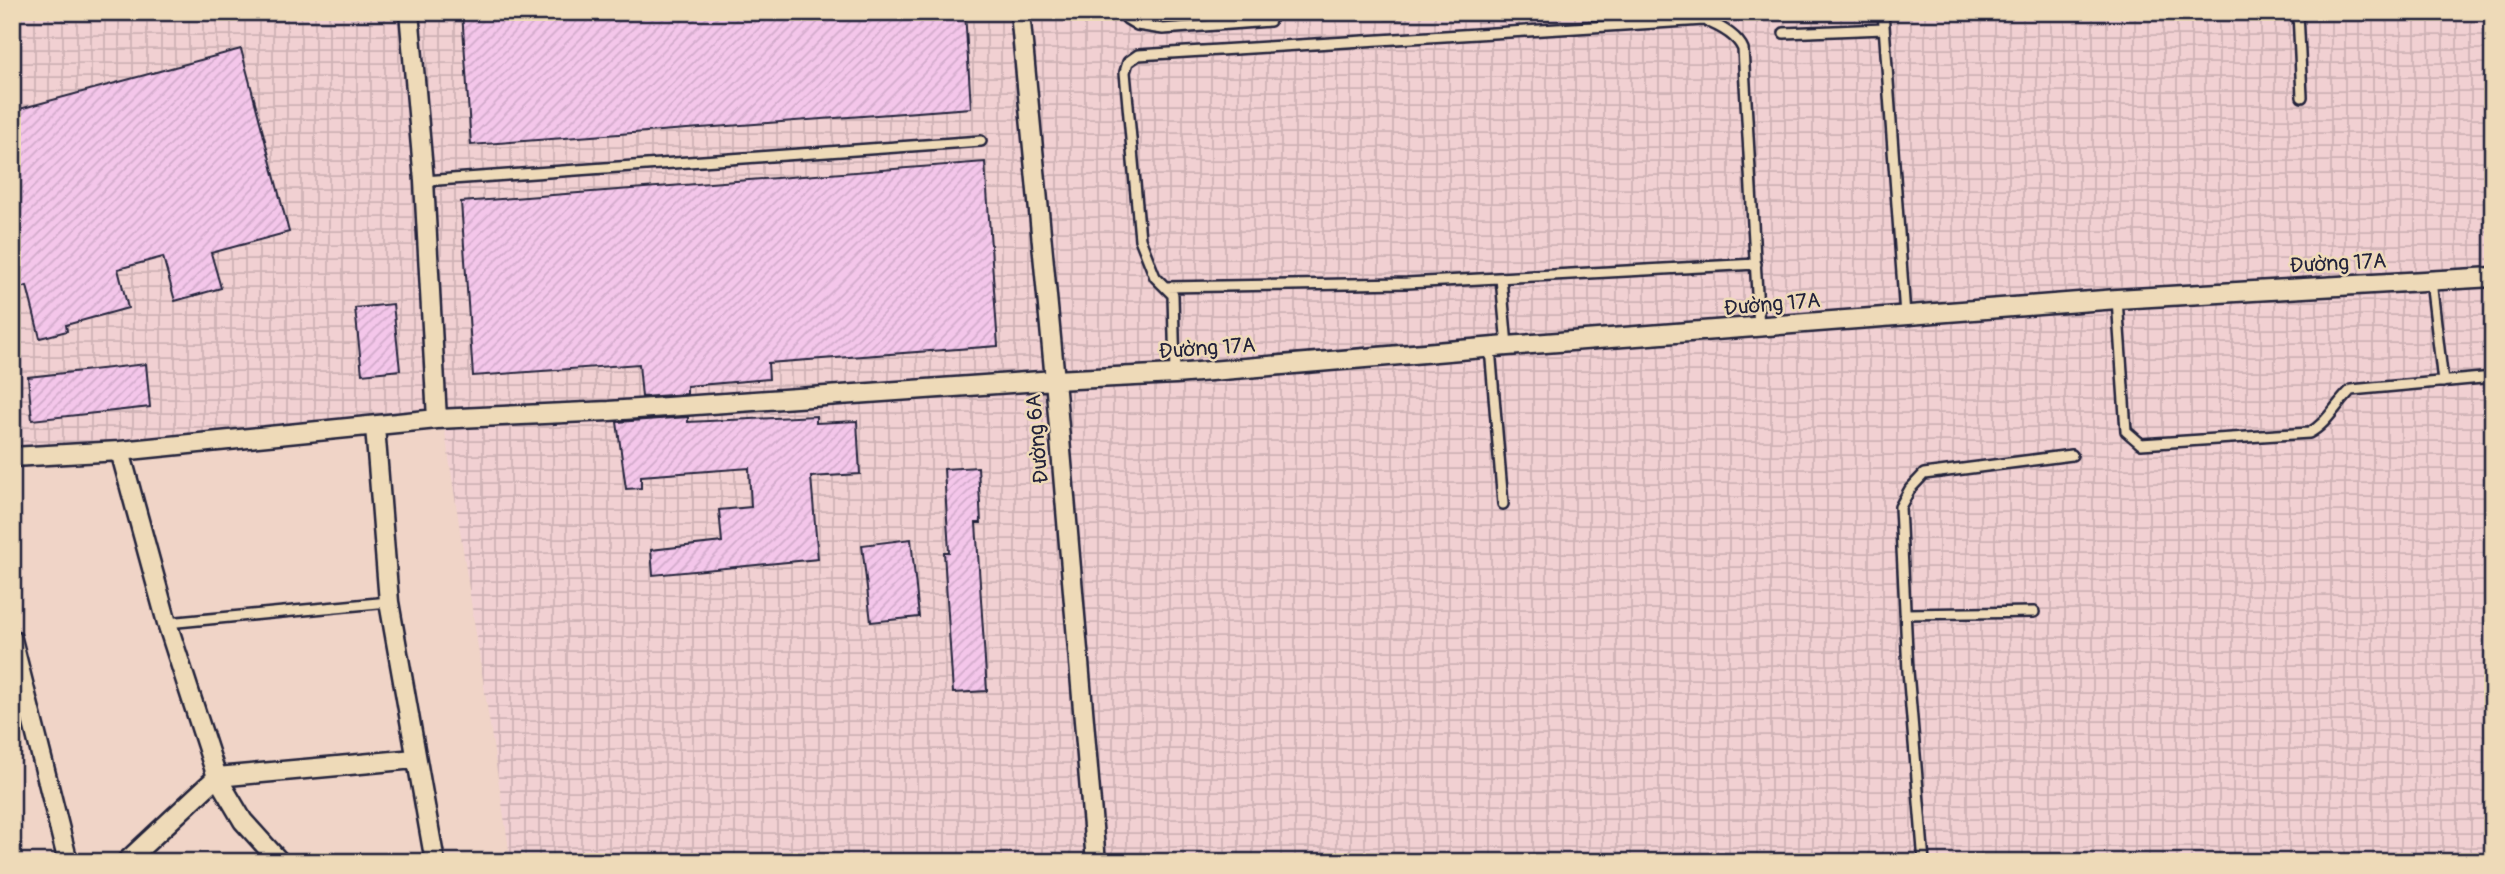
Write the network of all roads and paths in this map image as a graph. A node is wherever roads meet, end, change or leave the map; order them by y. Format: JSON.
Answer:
{"nodes":[{"id":1,"x":409,"y":12,"type":"edge"},
{"id":2,"x":1020,"y":12,"type":"edge"},
{"id":3,"x":1122,"y":12,"type":"edge"},
{"id":4,"x":1401,"y":12,"type":"edge"},
{"id":5,"x":1883,"y":12,"type":"edge"},
{"id":6,"x":2298,"y":12,"type":"edge"},
{"id":7,"x":1387,"y":13,"type":"edge"},
{"id":8,"x":1270,"y":21,"type":"dead end"},
{"id":9,"x":1884,"y":29,"type":"junction"},
{"id":10,"x":1784,"y":33,"type":"dead end"},
{"id":11,"x":2302,"y":97,"type":"dead end"},
{"id":12,"x":981,"y":141,"type":"dead end"},
{"id":13,"x":424,"y":181,"type":"junction"},
{"id":14,"x":1756,"y":264,"type":"junction"},
{"id":15,"x":2493,"y":277,"type":"edge"},
{"id":16,"x":1501,"y":278,"type":"junction"},
{"id":17,"x":2431,"y":281,"type":"junction"},
{"id":18,"x":1167,"y":287,"type":"junction"},
{"id":19,"x":2117,"y":299,"type":"junction"},
{"id":20,"x":1905,"y":315,"type":"junction"},
{"id":21,"x":1759,"y":328,"type":"junction"},
{"id":22,"x":1499,"y":347,"type":"junction"},
{"id":23,"x":1175,"y":374,"type":"junction"},
{"id":24,"x":2493,"y":377,"type":"edge"},
{"id":25,"x":1055,"y":380,"type":"junction"},
{"id":26,"x":2442,"y":382,"type":"junction"},
{"id":27,"x":437,"y":419,"type":"junction"},
{"id":28,"x":375,"y":427,"type":"junction"},
{"id":29,"x":120,"y":451,"type":"junction"},
{"id":30,"x":2072,"y":455,"type":"dead end"},
{"id":31,"x":12,"y":457,"type":"edge"},
{"id":32,"x":1503,"y":504,"type":"dead end"},
{"id":33,"x":389,"y":602,"type":"junction"},
{"id":34,"x":2034,"y":612,"type":"dead end"},
{"id":35,"x":1906,"y":614,"type":"junction"},
{"id":36,"x":166,"y":624,"type":"junction"},
{"id":37,"x":12,"y":639,"type":"edge"},
{"id":38,"x":415,"y":760,"type":"junction"},
{"id":39,"x":217,"y":777,"type":"junction"},
{"id":40,"x":68,"y":862,"type":"edge"},
{"id":41,"x":126,"y":862,"type":"edge"},
{"id":42,"x":280,"y":862,"type":"edge"},
{"id":43,"x":435,"y":862,"type":"edge"},
{"id":44,"x":1096,"y":862,"type":"edge"},
{"id":45,"x":1924,"y":862,"type":"edge"}],
"edges":[{"from":1,"to":13,"type":"street"},
{"from":2,"to":25,"type":"street","name":"Đường 6A"},
{"from":3,"to":8,"type":"lane"},
{"from":4,"to":7,"type":"lane"},
{"from":5,"to":9,"type":"lane"},
{"from":6,"to":11,"type":"lane"},
{"from":9,"to":10,"type":"lane"},
{"from":9,"to":20,"type":"lane"},
{"from":12,"to":13,"type":"lane"},
{"from":13,"to":27,"type":"street"},
{"from":14,"to":16,"type":"lane"},
{"from":14,"to":18,"type":"lane"},
{"from":14,"to":21,"type":"lane"},
{"from":15,"to":17,"type":"street","name":"Đường 17A"},
{"from":16,"to":18,"type":"lane"},
{"from":16,"to":22,"type":"lane"},
{"from":17,"to":19,"type":"street","name":"Đường 17A"},
{"from":17,"to":26,"type":"lane"},
{"from":18,"to":23,"type":"lane"},
{"from":19,"to":20,"type":"street","name":"Đường 17A"},
{"from":19,"to":26,"type":"lane"},
{"from":20,"to":21,"type":"street","name":"Đường 17A"},
{"from":21,"to":22,"type":"street","name":"Đường 17A"},
{"from":22,"to":23,"type":"street","name":"Đường 17A"},
{"from":22,"to":32,"type":"lane"},
{"from":23,"to":25,"type":"street","name":"Đường 17A"},
{"from":24,"to":26,"type":"lane"},
{"from":25,"to":27,"type":"street","name":"Đường 17A"},
{"from":25,"to":44,"type":"street","name":"Đường 6A"},
{"from":27,"to":28,"type":"street","name":"Đường 17A"},
{"from":28,"to":29,"type":"street","name":"Đường 17A"},
{"from":28,"to":33,"type":"street"},
{"from":29,"to":31,"type":"street","name":"Đường 17A"},
{"from":29,"to":36,"type":"street"},
{"from":30,"to":35,"type":"lane"},
{"from":33,"to":36,"type":"lane"},
{"from":33,"to":38,"type":"street"},
{"from":34,"to":35,"type":"lane"},
{"from":35,"to":45,"type":"lane"},
{"from":36,"to":39,"type":"street"},
{"from":37,"to":40,"type":"street"},
{"from":38,"to":39,"type":"street"},
{"from":38,"to":43,"type":"street"},
{"from":39,"to":41,"type":"street"},
{"from":39,"to":42,"type":"street"}]}
